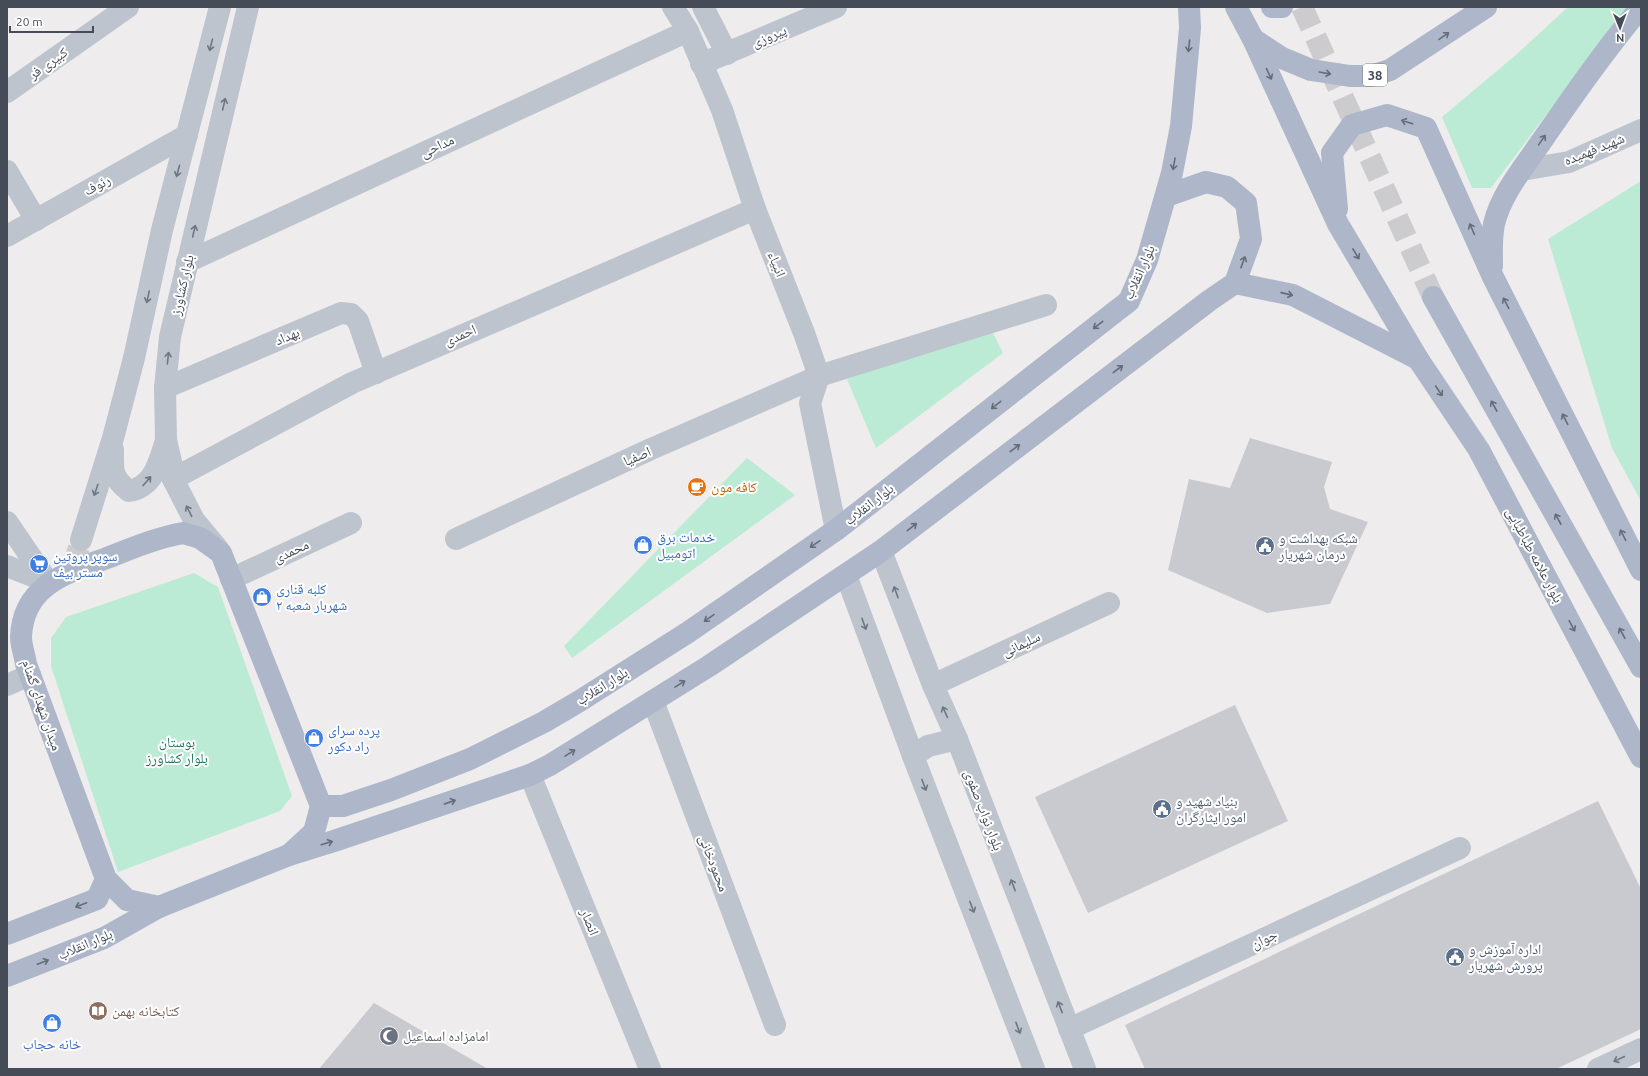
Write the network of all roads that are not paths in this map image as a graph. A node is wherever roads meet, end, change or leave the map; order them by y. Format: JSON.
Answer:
{"nodes":[{"id":1,"x":128,"y":7,"type":"edge"},
{"id":2,"x":220,"y":7,"type":"edge"},
{"id":3,"x":248,"y":7,"type":"edge"},
{"id":4,"x":673,"y":7,"type":"edge"},
{"id":5,"x":703,"y":7,"type":"edge"},
{"id":6,"x":836,"y":7,"type":"edge"},
{"id":7,"x":1189,"y":7,"type":"edge"},
{"id":8,"x":1236,"y":7,"type":"edge"},
{"id":9,"x":1272,"y":7,"type":"edge"},
{"id":10,"x":1282,"y":7,"type":"edge"},
{"id":11,"x":1486,"y":7,"type":"edge"},
{"id":12,"x":1641,"y":7,"type":"edge"},
{"id":13,"x":688,"y":31,"type":"junction"},
{"id":14,"x":1253,"y":39,"type":"junction"},
{"id":15,"x":727,"y":54,"type":"junction"},
{"id":16,"x":701,"y":64,"type":"junction"},
{"id":17,"x":7,"y":92,"type":"edge"},
{"id":18,"x":1641,"y":130,"type":"edge"},
{"id":19,"x":187,"y":135,"type":"junction"},
{"id":20,"x":7,"y":170,"type":"edge"},
{"id":21,"x":1522,"y":170,"type":"junction"},
{"id":22,"x":1166,"y":196,"type":"junction"},
{"id":23,"x":755,"y":209,"type":"junction"},
{"id":24,"x":36,"y":220,"type":"junction"},
{"id":25,"x":1338,"y":224,"type":"junction"},
{"id":26,"x":7,"y":236,"type":"edge"},
{"id":27,"x":187,"y":262,"type":"junction"},
{"id":28,"x":1493,"y":277,"type":"junction"},
{"id":29,"x":1235,"y":283,"type":"junction"},
{"id":30,"x":1433,"y":297,"type":"tunnel mouth"},
{"id":31,"x":1046,"y":305,"type":"dead end"},
{"id":32,"x":1418,"y":359,"type":"junction"},
{"id":33,"x":376,"y":373,"type":"junction"},
{"id":34,"x":819,"y":376,"type":"junction"},
{"id":35,"x":165,"y":388,"type":"junction"},
{"id":36,"x":113,"y":438,"type":"junction"},
{"id":37,"x":166,"y":440,"type":"junction"},
{"id":38,"x":173,"y":479,"type":"junction"},
{"id":39,"x":7,"y":522,"type":"edge"},
{"id":40,"x":351,"y":523,"type":"dead end"},
{"id":41,"x":836,"y":530,"type":"junction"},
{"id":42,"x":456,"y":539,"type":"dead end"},
{"id":43,"x":81,"y":540,"type":"tunnel mouth"},
{"id":44,"x":881,"y":551,"type":"junction"},
{"id":45,"x":221,"y":553,"type":"junction"},
{"id":46,"x":7,"y":566,"type":"edge"},
{"id":47,"x":1641,"y":570,"type":"edge"},
{"id":48,"x":846,"y":574,"type":"junction"},
{"id":49,"x":231,"y":579,"type":"junction"},
{"id":50,"x":48,"y":582,"type":"junction"},
{"id":51,"x":1109,"y":604,"type":"dead end"},
{"id":52,"x":1641,"y":667,"type":"edge"},
{"id":53,"x":30,"y":675,"type":"junction"},
{"id":54,"x":7,"y":685,"type":"edge"},
{"id":55,"x":933,"y":685,"type":"junction"},
{"id":56,"x":653,"y":701,"type":"junction"},
{"id":57,"x":957,"y":739,"type":"junction"},
{"id":58,"x":913,"y":756,"type":"junction"},
{"id":59,"x":1641,"y":757,"type":"edge"},
{"id":60,"x":530,"y":775,"type":"junction"},
{"id":61,"x":321,"y":806,"type":"junction"},
{"id":62,"x":1460,"y":848,"type":"dead end"},
{"id":63,"x":290,"y":854,"type":"junction"},
{"id":64,"x":106,"y":879,"type":"junction"},
{"id":65,"x":160,"y":907,"type":"junction"},
{"id":66,"x":7,"y":934,"type":"edge"},
{"id":67,"x":7,"y":976,"type":"edge"},
{"id":68,"x":775,"y":1025,"type":"dead end"},
{"id":69,"x":1069,"y":1029,"type":"junction"},
{"id":70,"x":1641,"y":1049,"type":"edge"},
{"id":71,"x":650,"y":1069,"type":"edge"},
{"id":72,"x":1034,"y":1069,"type":"edge"},
{"id":73,"x":1085,"y":1069,"type":"edge"},
{"id":74,"x":1598,"y":1069,"type":"edge"}],
"edges":[{"from":1,"to":17,"type":"street","name":"کبیری فر"},
{"from":2,"to":19,"type":"street","one_way":true},
{"from":27,"to":3,"type":"street","name":"بلوار کشاورز","one_way":true},
{"from":4,"to":13,"type":"street","name":"انبیاء"},
{"from":5,"to":15,"type":"street"},
{"from":6,"to":15,"type":"street","name":"پیروزی"},
{"from":7,"to":22,"type":"main road","name":"بلوار انقلاب","one_way":true},
{"from":8,"to":14,"type":"main road","number":"38"},
{"from":9,"to":10,"type":"main road"},
{"from":14,"to":11,"type":"main road","number":"38","one_way":true},
{"from":21,"to":12,"type":"main road","one_way":true},
{"from":13,"to":16,"type":"street","name":"انبیاء"},
{"from":13,"to":27,"type":"street","name":"مداحی"},
{"from":14,"to":25,"type":"main road","name":"بلوار علامه طباطبایی","one_way":true},
{"from":15,"to":16,"type":"street","name":"پیروزی"},
{"from":16,"to":23,"type":"street","name":"انبیاء"},
{"from":18,"to":21,"type":"street","name":"شهید فهمیده"},
{"from":19,"to":24,"type":"street","name":"رئوف"},
{"from":19,"to":36,"type":"street","one_way":true},
{"from":20,"to":24,"type":"street"},
{"from":21,"to":28,"type":"main road"},
{"from":29,"to":22,"type":"main road","one_way":true},
{"from":22,"to":41,"type":"main road","name":"بلوار انقلاب","one_way":true},
{"from":23,"to":33,"type":"street","name":"احمدی"},
{"from":23,"to":34,"type":"street","name":"انبیاء"},
{"from":24,"to":26,"type":"street","name":"رئوف"},
{"from":28,"to":25,"type":"main road","one_way":true},
{"from":25,"to":32,"type":"main road","name":"بلوار علامه طباطبایی","one_way":true},
{"from":35,"to":27,"type":"street","name":"بلوار کشاورز","one_way":true},
{"from":47,"to":28,"type":"main road","one_way":true},
{"from":29,"to":32,"type":"main road","one_way":true},
{"from":44,"to":29,"type":"main road","one_way":true},
{"from":52,"to":30,"type":"main road","one_way":true},
{"from":31,"to":34,"type":"street","name":"اصفیا"},
{"from":32,"to":59,"type":"main road","name":"بلوار علامه طباطبایی","one_way":true},
{"from":33,"to":35,"type":"street","name":"بهداد"},
{"from":33,"to":38,"type":"street","name":"احمدی"},
{"from":34,"to":41,"type":"street"},
{"from":34,"to":42,"type":"street","name":"اصفیا"},
{"from":35,"to":37,"type":"street","name":"بلوار کشاورز"},
{"from":36,"to":37,"type":"street","one_way":true},
{"from":36,"to":43,"type":"street","one_way":true},
{"from":37,"to":38,"type":"street","name":"بلوار کشاورز"},
{"from":45,"to":38,"type":"street","name":"بلوار کشاورز","one_way":true},
{"from":39,"to":50,"type":"street"},
{"from":40,"to":49,"type":"street","name":"محمدی"},
{"from":41,"to":61,"type":"main road","name":"بلوار انقلاب","one_way":true},
{"from":44,"to":48,"type":"main road"},
{"from":55,"to":44,"type":"street","name":"بلوار نواب صفوی","one_way":true},
{"from":45,"to":49,"type":"main road"},
{"from":45,"to":50,"type":"main road","name":"میدان شهدای گمنام"},
{"from":46,"to":50,"type":"street"},
{"from":56,"to":48,"type":"main road","one_way":true},
{"from":48,"to":58,"type":"street","one_way":true},
{"from":49,"to":61,"type":"main road"},
{"from":50,"to":53,"type":"main road","name":"میدان شهدای گمنام"},
{"from":51,"to":55,"type":"street","name":"سلیمانی"},
{"from":53,"to":54,"type":"street"},
{"from":53,"to":64,"type":"main road","name":"میدان شهدای گمنام"},
{"from":57,"to":55,"type":"street","name":"بلوار نواب صفوی","one_way":true},
{"from":60,"to":56,"type":"main road","one_way":true},
{"from":56,"to":68,"type":"street","name":"محمودخانی"},
{"from":57,"to":58,"type":"street"},
{"from":69,"to":57,"type":"street","name":"بلوار نواب صفوی","one_way":true},
{"from":58,"to":72,"type":"street","one_way":true},
{"from":63,"to":60,"type":"main road","one_way":true},
{"from":60,"to":71,"type":"street","name":"انصار"},
{"from":61,"to":63,"type":"main road"},
{"from":62,"to":69,"type":"street","name":"جوان"},
{"from":63,"to":65,"type":"main road"},
{"from":64,"to":65,"type":"main road","name":"میدان شهدای گمنام"},
{"from":64,"to":66,"type":"main road","one_way":true},
{"from":67,"to":65,"type":"main road","name":"بلوار انقلاب","one_way":true},
{"from":69,"to":73,"type":"street","name":"بلوار نواب صفوی"},
{"from":70,"to":74,"type":"street","one_way":true}]}
